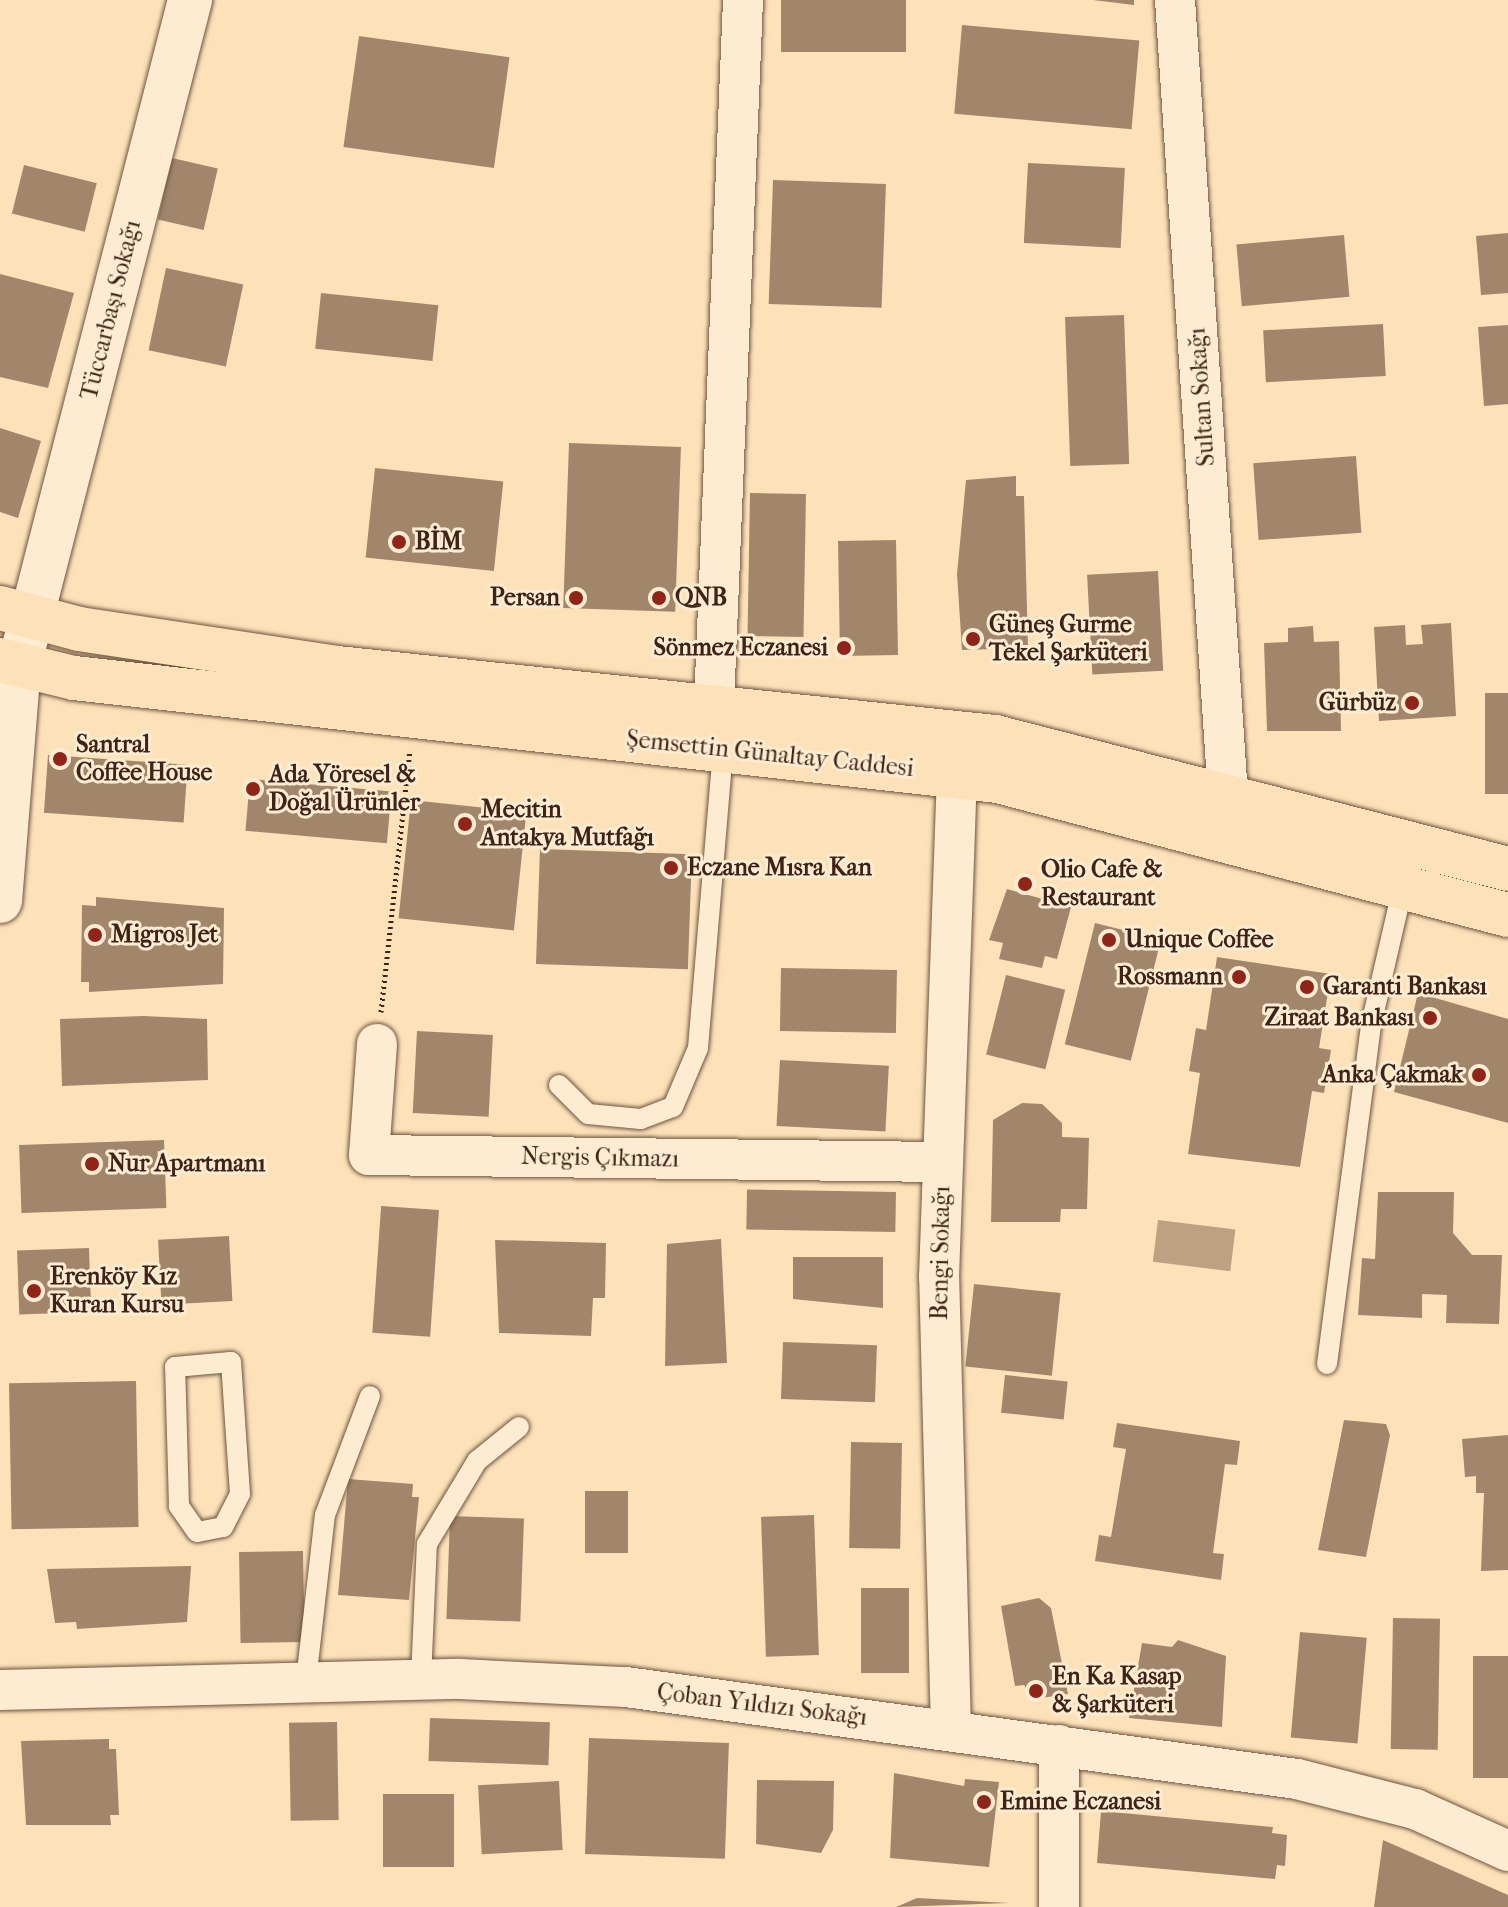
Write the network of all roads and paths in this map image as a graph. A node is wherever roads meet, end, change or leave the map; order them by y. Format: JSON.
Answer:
{"nodes":[{"id":1,"x":190,"y":0,"type":"edge"},
{"id":2,"x":743,"y":0,"type":"edge"},
{"id":3,"x":1175,"y":0,"type":"edge"},
{"id":4,"x":16,"y":614,"type":"edge"},
{"id":5,"x":10,"y":663,"type":"edge"},
{"id":6,"x":714,"y":704,"type":"junction"},
{"id":7,"x":414,"y":716,"type":"junction"},
{"id":8,"x":723,"y":749,"type":"junction"},
{"id":9,"x":957,"y":775,"type":"junction"},
{"id":10,"x":1228,"y":795,"type":"junction"},
{"id":11,"x":1508,"y":869,"type":"edge"},
{"id":12,"x":1403,"y":886,"type":"junction"},
{"id":13,"x":0,"y":901,"type":"edge"},
{"id":14,"x":1508,"y":915,"type":"edge"},
{"id":15,"x":377,"y":1044,"type":"joint"},
{"id":16,"x":559,"y":1085,"type":"dead end"},
{"id":17,"x":943,"y":1162,"type":"junction"},
{"id":18,"x":231,"y":1362,"type":"joint"},
{"id":19,"x":1327,"y":1364,"type":"dead end"},
{"id":20,"x":370,"y":1396,"type":"dead end"},
{"id":21,"x":519,"y":1427,"type":"dead end"},
{"id":22,"x":421,"y":1679,"type":"junction"},
{"id":23,"x":306,"y":1681,"type":"junction"},
{"id":24,"x":0,"y":1690,"type":"edge"},
{"id":25,"x":951,"y":1730,"type":"junction"},
{"id":26,"x":1059,"y":1745,"type":"junction"},
{"id":27,"x":1508,"y":1851,"type":"edge"},
{"id":28,"x":1059,"y":1907,"type":"edge"}],
"edges":[{"from":1,"to":4,"type":"street","name":"Tüccarbaşı Sokağı"},
{"from":2,"to":6,"type":"street"},
{"from":3,"to":10,"type":"street","name":"Sultan Sokağı"},
{"from":4,"to":5,"type":"street"},
{"from":4,"to":6,"type":"main road","name":"Şemsettin Günaltay Caddesi"},
{"from":5,"to":7,"type":"main road","name":"Şemsettin Günaltay Caddesi"},
{"from":5,"to":13,"type":"street"},
{"from":6,"to":10,"type":"main road","name":"Şemsettin Günaltay Caddesi"},
{"from":7,"to":8,"type":"main road","name":"Şemsettin Günaltay Caddesi"},
{"from":7,"to":15,"type":"path"},
{"from":8,"to":9,"type":"main road","name":"Şemsettin Günaltay Caddesi"},
{"from":8,"to":16,"type":"lane"},
{"from":9,"to":12,"type":"main road","name":"Şemsettin Günaltay Caddesi"},
{"from":9,"to":17,"type":"street","name":"Bengi Sokağı"},
{"from":10,"to":11,"type":"main road","name":"Şemsettin Günaltay Caddesi"},
{"from":12,"to":14,"type":"main road","name":"Şemsettin Günaltay Caddesi"},
{"from":12,"to":19,"type":"lane"},
{"from":15,"to":17,"type":"street","name":"Nergis Çıkmazı"},
{"from":17,"to":25,"type":"street","name":"Bengi Sokağı"},
{"from":18,"to":18,"type":"lane"},
{"from":20,"to":23,"type":"lane"},
{"from":21,"to":22,"type":"lane"},
{"from":22,"to":23,"type":"street","name":"Çoban Yıldızı Sokağı"},
{"from":22,"to":25,"type":"street","name":"Çoban Yıldızı Sokağı"},
{"from":23,"to":24,"type":"street","name":"Çoban Yıldızı Sokağı"},
{"from":25,"to":26,"type":"street","name":"Çoban Yıldızı Sokağı"},
{"from":26,"to":27,"type":"street","name":"Çoban Yıldızı Sokağı"},
{"from":26,"to":28,"type":"street"}]}
